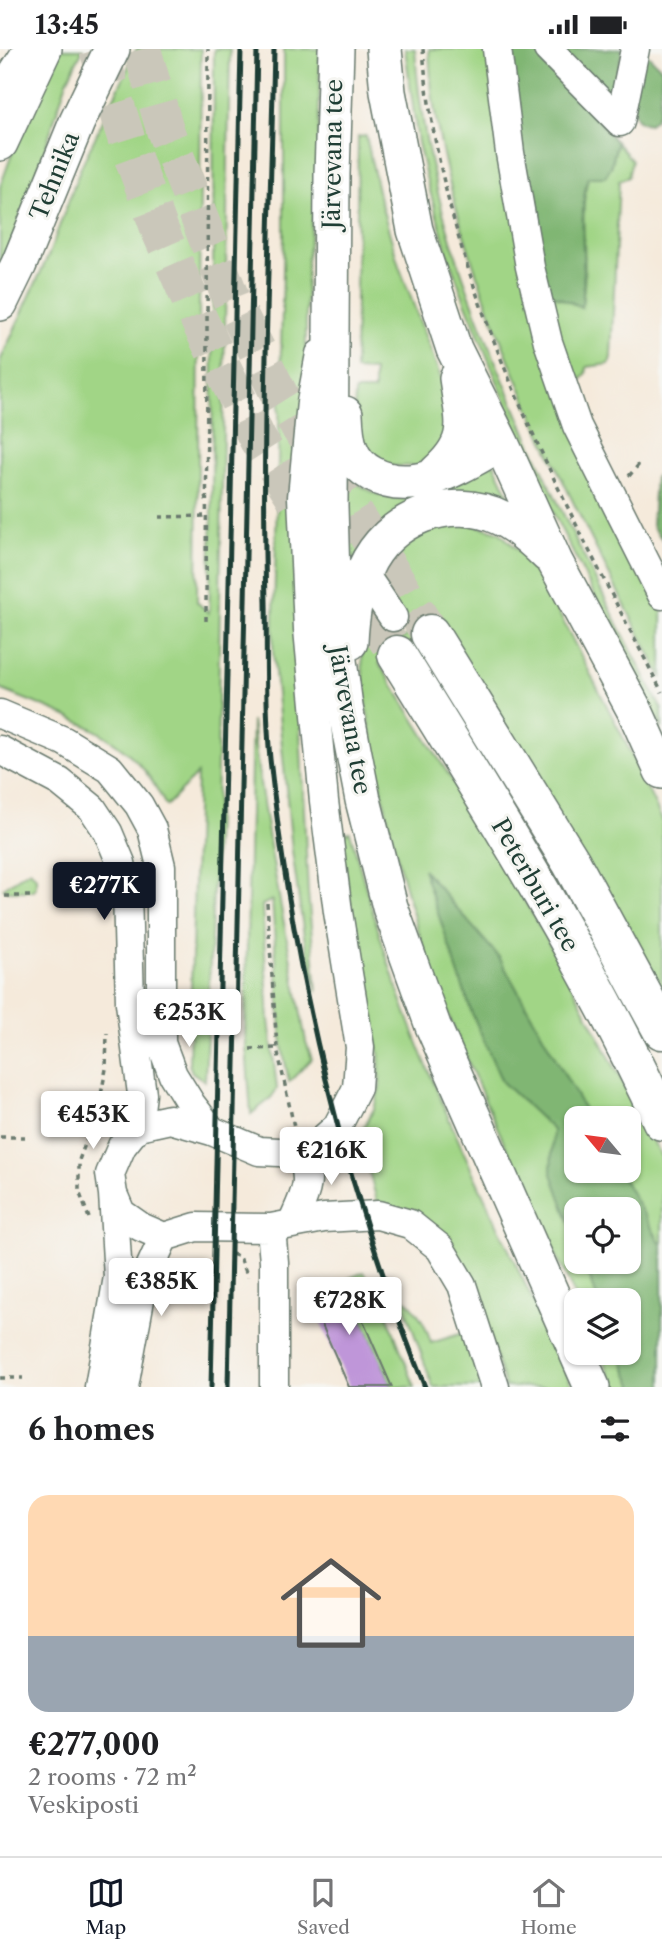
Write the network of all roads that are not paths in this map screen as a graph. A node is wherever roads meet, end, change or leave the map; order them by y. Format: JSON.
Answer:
{"nodes":[{"id":1,"x":28,"y":49,"type":"edge"},
{"id":2,"x":44,"y":49,"type":"edge"},
{"id":3,"x":112,"y":49,"type":"edge"},
{"id":4,"x":336,"y":49,"type":"edge"},
{"id":5,"x":384,"y":49,"type":"edge"},
{"id":6,"x":497,"y":49,"type":"edge"},
{"id":7,"x":548,"y":49,"type":"edge"},
{"id":8,"x":635,"y":49,"type":"edge"},
{"id":9,"x":0,"y":93,"type":"edge"},
{"id":10,"x":0,"y":143,"type":"edge"},
{"id":11,"x":331,"y":289,"type":"junction"},
{"id":12,"x":0,"y":303,"type":"edge"},
{"id":13,"x":454,"y":349,"type":"junction"},
{"id":14,"x":501,"y":443,"type":"junction"},
{"id":15,"x":430,"y":477,"type":"junction"},
{"id":16,"x":555,"y":562,"type":"junction"},
{"id":17,"x":363,"y":574,"type":"junction"},
{"id":18,"x":662,"y":595,"type":"edge"},
{"id":19,"x":393,"y":617,"type":"dead end"},
{"id":20,"x":430,"y":634,"type":"tunnel mouth"},
{"id":21,"x":397,"y":655,"type":"tunnel mouth"},
{"id":22,"x":345,"y":707,"type":"junction"},
{"id":23,"x":0,"y":714,"type":"edge"},
{"id":24,"x":0,"y":750,"type":"edge"},
{"id":25,"x":662,"y":771,"type":"edge"},
{"id":26,"x":662,"y":1030,"type":"edge"},
{"id":27,"x":662,"y":1121,"type":"edge"},
{"id":28,"x":138,"y":1126,"type":"junction"},
{"id":29,"x":212,"y":1131,"type":"junction"},
{"id":30,"x":299,"y":1153,"type":"junction"},
{"id":31,"x":113,"y":1194,"type":"junction"},
{"id":32,"x":281,"y":1225,"type":"junction"},
{"id":33,"x":164,"y":1237,"type":"junction"},
{"id":34,"x":564,"y":1324,"type":"edge"},
{"id":35,"x":582,"y":1365,"type":"edge"},
{"id":36,"x":99,"y":1387,"type":"edge"},
{"id":37,"x":124,"y":1387,"type":"edge"},
{"id":38,"x":274,"y":1387,"type":"edge"},
{"id":39,"x":495,"y":1387,"type":"edge"},
{"id":40,"x":592,"y":1387,"type":"edge"}],
"edges":[{"from":1,"to":9,"type":"street"},
{"from":2,"to":10,"type":"main road"},
{"from":3,"to":12,"type":"main road","name":"Tehnika"},
{"from":4,"to":11,"type":"main road","name":"Järvevana tee"},
{"from":5,"to":13,"type":"main road"},
{"from":6,"to":18,"type":"street"},
{"from":7,"to":8,"type":"street"},
{"from":11,"to":15,"type":"main road"},
{"from":11,"to":22,"type":"main road","name":"Järvevana tee"},
{"from":11,"to":30,"type":"street"},
{"from":13,"to":14,"type":"main road"},
{"from":13,"to":15,"type":"main road"},
{"from":14,"to":15,"type":"main road"},
{"from":14,"to":16,"type":"main road"},
{"from":16,"to":17,"type":"main road"},
{"from":16,"to":25,"type":"main road"},
{"from":17,"to":19,"type":"street"},
{"from":17,"to":22,"type":"main road"},
{"from":20,"to":26,"type":"highway","name":"Peterburi tee"},
{"from":21,"to":27,"type":"highway","name":"Peterburi tee"},
{"from":22,"to":34,"type":"main road","name":"Järvevana tee"},
{"from":23,"to":29,"type":"street"},
{"from":24,"to":28,"type":"street"},
{"from":28,"to":29,"type":"street"},
{"from":28,"to":31,"type":"street"},
{"from":29,"to":30,"type":"street"},
{"from":30,"to":32,"type":"street"},
{"from":31,"to":33,"type":"street"},
{"from":31,"to":36,"type":"street"},
{"from":32,"to":33,"type":"street"},
{"from":32,"to":38,"type":"street"},
{"from":32,"to":39,"type":"street"},
{"from":33,"to":37,"type":"street"},
{"from":35,"to":40,"type":"main road","name":"Järvevana tee"}]}
